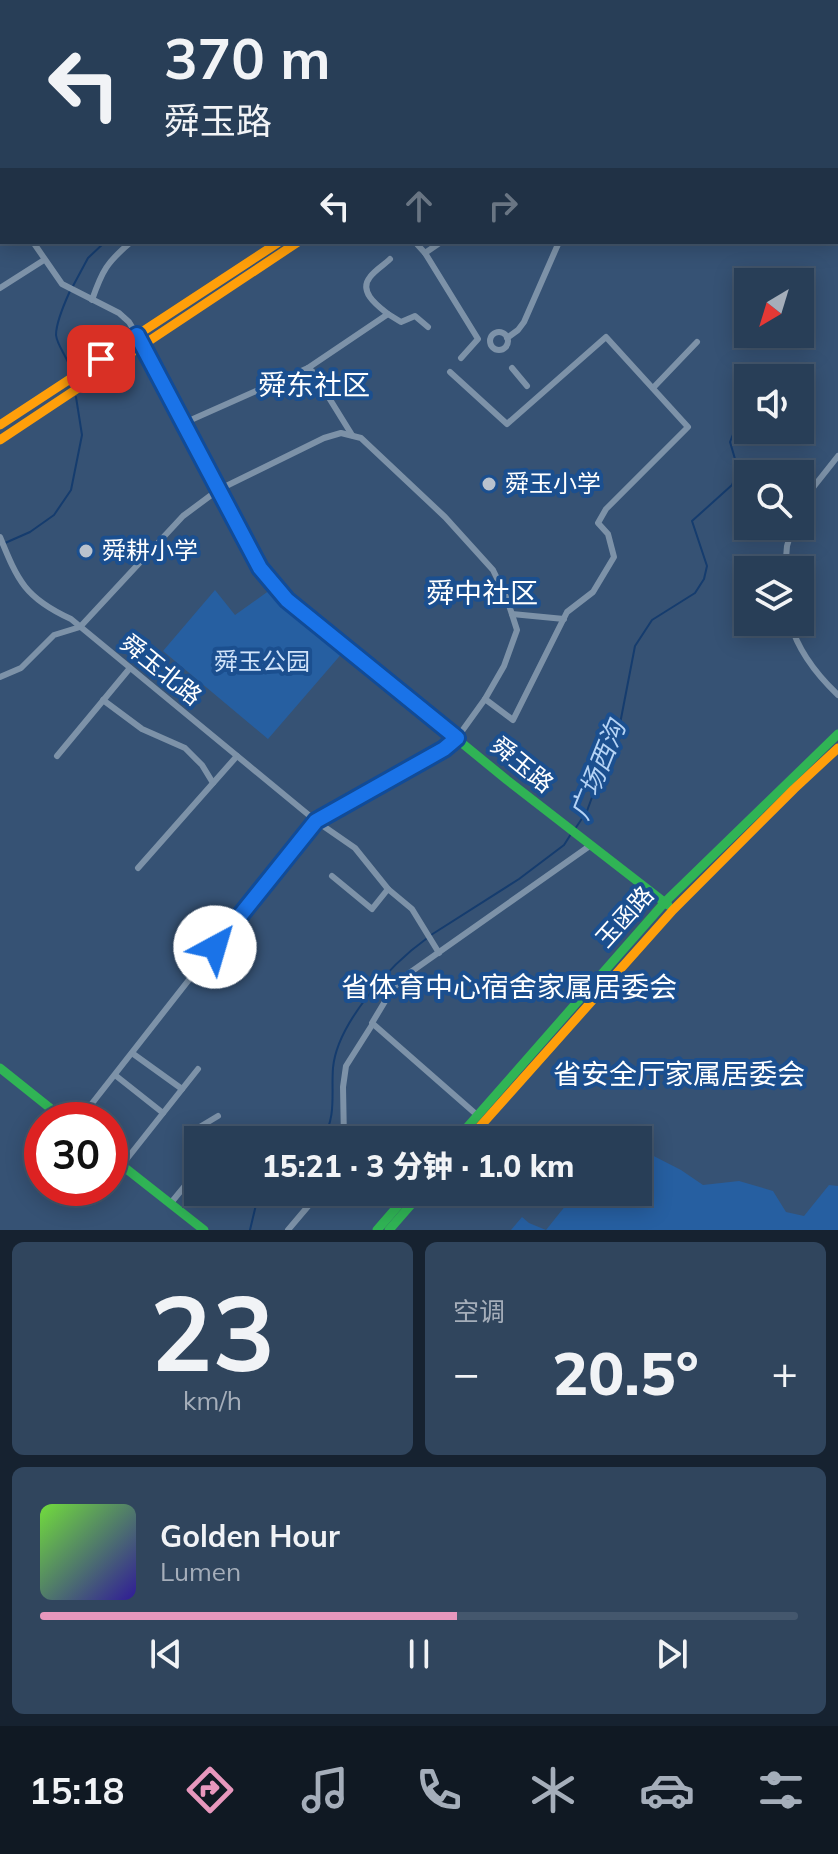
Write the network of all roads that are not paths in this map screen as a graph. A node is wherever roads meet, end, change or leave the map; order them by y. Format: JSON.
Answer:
{"nodes":[{"id":1,"x":34,"y":244,"type":"edge"},
{"id":2,"x":128,"y":244,"type":"edge"},
{"id":3,"x":276,"y":244,"type":"edge"},
{"id":4,"x":295,"y":244,"type":"edge"},
{"id":5,"x":417,"y":244,"type":"edge"},
{"id":6,"x":438,"y":244,"type":"edge"},
{"id":7,"x":558,"y":244,"type":"edge"},
{"id":8,"x":425,"y":253,"type":"junction"},
{"id":9,"x":390,"y":259,"type":"dead end"},
{"id":10,"x":44,"y":260,"type":"junction"},
{"id":11,"x":0,"y":288,"type":"edge"},
{"id":12,"x":92,"y":300,"type":"junction"},
{"id":13,"x":388,"y":314,"type":"junction"},
{"id":14,"x":428,"y":327,"type":"dead end"},
{"id":15,"x":137,"y":335,"type":"junction"},
{"id":16,"x":507,"y":338,"type":"junction"},
{"id":17,"x":478,"y":339,"type":"junction"},
{"id":18,"x":697,"y":342,"type":"dead end"},
{"id":19,"x":490,"y":343,"type":"junction"},
{"id":20,"x":144,"y":346,"type":"junction"},
{"id":21,"x":461,"y":358,"type":"dead end"},
{"id":22,"x":308,"y":368,"type":"junction"},
{"id":23,"x":512,"y":368,"type":"dead end"},
{"id":24,"x":450,"y":372,"type":"dead end"},
{"id":25,"x":527,"y":386,"type":"dead end"},
{"id":26,"x":653,"y":388,"type":"junction"},
{"id":27,"x":184,"y":423,"type":"junction"},
{"id":28,"x":0,"y":425,"type":"edge"},
{"id":29,"x":352,"y":435,"type":"junction"},
{"id":30,"x":0,"y":440,"type":"edge"},
{"id":31,"x":838,"y":456,"type":"edge"},
{"id":32,"x":814,"y":486,"type":"edge"},
{"id":33,"x":218,"y":490,"type":"junction"},
{"id":34,"x":0,"y":537,"type":"edge"},
{"id":35,"x":511,"y":614,"type":"junction"},
{"id":36,"x":564,"y":619,"type":"junction"},
{"id":37,"x":80,"y":627,"type":"junction"},
{"id":38,"x":794,"y":636,"type":"edge"},
{"id":39,"x":130,"y":668,"type":"junction"},
{"id":40,"x":0,"y":677,"type":"edge"},
{"id":41,"x":838,"y":695,"type":"edge"},
{"id":42,"x":485,"y":699,"type":"junction"},
{"id":43,"x":103,"y":700,"type":"junction"},
{"id":44,"x":838,"y":734,"type":"edge"},
{"id":45,"x":457,"y":738,"type":"junction"},
{"id":46,"x":838,"y":748,"type":"edge"},
{"id":47,"x":57,"y":756,"type":"dead end"},
{"id":48,"x":237,"y":756,"type":"junction"},
{"id":49,"x":213,"y":783,"type":"junction"},
{"id":50,"x":316,"y":821,"type":"junction"},
{"id":51,"x":587,"y":842,"type":"junction"},
{"id":52,"x":138,"y":868,"type":"dead end"},
{"id":53,"x":332,"y":876,"type":"dead end"},
{"id":54,"x":388,"y":889,"type":"junction"},
{"id":55,"x":665,"y":902,"type":"junction"},
{"id":56,"x":673,"y":910,"type":"junction"},
{"id":57,"x":439,"y":953,"type":"junction"},
{"id":58,"x":372,"y":1025,"type":"dead end"},
{"id":59,"x":132,"y":1053,"type":"junction"},
{"id":60,"x":0,"y":1068,"type":"edge"},
{"id":61,"x":198,"y":1069,"type":"dead end"},
{"id":62,"x":115,"y":1075,"type":"junction"},
{"id":63,"x":182,"y":1089,"type":"junction"},
{"id":64,"x":42,"y":1102,"type":"edge"},
{"id":65,"x":93,"y":1102,"type":"edge"},
{"id":66,"x":163,"y":1113,"type":"junction"},
{"id":67,"x":477,"y":1115,"type":"junction"},
{"id":68,"x":218,"y":1116,"type":"dead end"},
{"id":69,"x":201,"y":1126,"type":"edge"},
{"id":70,"x":344,"y":1126,"type":"edge"},
{"id":71,"x":468,"y":1126,"type":"edge"},
{"id":72,"x":480,"y":1126,"type":"edge"},
{"id":73,"x":128,"y":1157,"type":"edge"},
{"id":74,"x":128,"y":1170,"type":"edge"},
{"id":75,"x":184,"y":1187,"type":"edge"},
{"id":76,"x":170,"y":1204,"type":"junction"},
{"id":77,"x":308,"y":1206,"type":"edge"},
{"id":78,"x":398,"y":1206,"type":"edge"},
{"id":79,"x":410,"y":1206,"type":"edge"},
{"id":80,"x":204,"y":1230,"type":"edge"},
{"id":81,"x":288,"y":1230,"type":"edge"},
{"id":82,"x":377,"y":1230,"type":"edge"},
{"id":83,"x":389,"y":1230,"type":"edge"}],
"edges":[{"from":1,"to":10,"type":"street"},
{"from":2,"to":12,"type":"street"},
{"from":3,"to":15,"type":"main road"},
{"from":4,"to":20,"type":"main road"},
{"from":5,"to":8,"type":"street"},
{"from":6,"to":8,"type":"street"},
{"from":7,"to":16,"type":"street"},
{"from":8,"to":17,"type":"street"},
{"from":9,"to":13,"type":"street"},
{"from":10,"to":11,"type":"street"},
{"from":10,"to":12,"type":"street"},
{"from":12,"to":15,"type":"street"},
{"from":13,"to":14,"type":"street"},
{"from":13,"to":22,"type":"street"},
{"from":15,"to":20,"type":"main road","name":"舜玉路"},
{"from":15,"to":28,"type":"main road"},
{"from":16,"to":19,"type":"street"},
{"from":16,"to":19,"type":"street"},
{"from":17,"to":19,"type":"street"},
{"from":17,"to":21,"type":"street"},
{"from":18,"to":26,"type":"street"},
{"from":20,"to":27,"type":"main road","name":"舜玉路"},
{"from":20,"to":30,"type":"main road"},
{"from":22,"to":27,"type":"street"},
{"from":22,"to":29,"type":"street"},
{"from":23,"to":25,"type":"street"},
{"from":24,"to":26,"type":"street"},
{"from":26,"to":36,"type":"street"},
{"from":27,"to":33,"type":"main road","name":"舜玉路"},
{"from":29,"to":33,"type":"street"},
{"from":29,"to":35,"type":"street"},
{"from":31,"to":32,"type":"street"},
{"from":33,"to":37,"type":"street"},
{"from":33,"to":45,"type":"main road","name":"舜玉路"},
{"from":34,"to":37,"type":"street","name":"舜玉北路"},
{"from":35,"to":36,"type":"street"},
{"from":35,"to":42,"type":"street"},
{"from":36,"to":42,"type":"street"},
{"from":37,"to":39,"type":"street","name":"舜玉北路"},
{"from":37,"to":40,"type":"street"},
{"from":38,"to":41,"type":"street"},
{"from":39,"to":43,"type":"street"},
{"from":39,"to":48,"type":"street","name":"舜玉北路"},
{"from":42,"to":45,"type":"street"},
{"from":43,"to":47,"type":"street"},
{"from":43,"to":49,"type":"street"},
{"from":44,"to":55,"type":"main road","name":"玉函路"},
{"from":45,"to":50,"type":"street"},
{"from":45,"to":51,"type":"main road","name":"舜玉路"},
{"from":46,"to":56,"type":"main road","name":"玉函路"},
{"from":48,"to":49,"type":"street"},
{"from":48,"to":50,"type":"street","name":"舜玉北路"},
{"from":49,"to":52,"type":"street"},
{"from":50,"to":54,"type":"street","name":"舜玉北路"},
{"from":50,"to":59,"type":"street"},
{"from":51,"to":55,"type":"main road","name":"舜玉路"},
{"from":51,"to":57,"type":"street"},
{"from":53,"to":54,"type":"street"},
{"from":54,"to":57,"type":"street","name":"舜玉北路"},
{"from":55,"to":56,"type":"main road","name":"舜玉路"},
{"from":55,"to":67,"type":"main road","name":"玉函路"},
{"from":56,"to":72,"type":"main road","name":"玉函路"},
{"from":57,"to":67,"type":"street"},
{"from":58,"to":70,"type":"street"},
{"from":59,"to":62,"type":"street"},
{"from":59,"to":63,"type":"street"},
{"from":60,"to":64,"type":"main road"},
{"from":61,"to":63,"type":"street"},
{"from":62,"to":65,"type":"street"},
{"from":62,"to":66,"type":"street"},
{"from":63,"to":66,"type":"street"},
{"from":66,"to":73,"type":"street"},
{"from":67,"to":71,"type":"main road","name":"玉函路"},
{"from":68,"to":69,"type":"street"},
{"from":74,"to":76,"type":"main road"},
{"from":75,"to":76,"type":"street"},
{"from":76,"to":80,"type":"main road"},
{"from":77,"to":81,"type":"street"},
{"from":78,"to":82,"type":"main road"},
{"from":79,"to":83,"type":"main road"}]}
